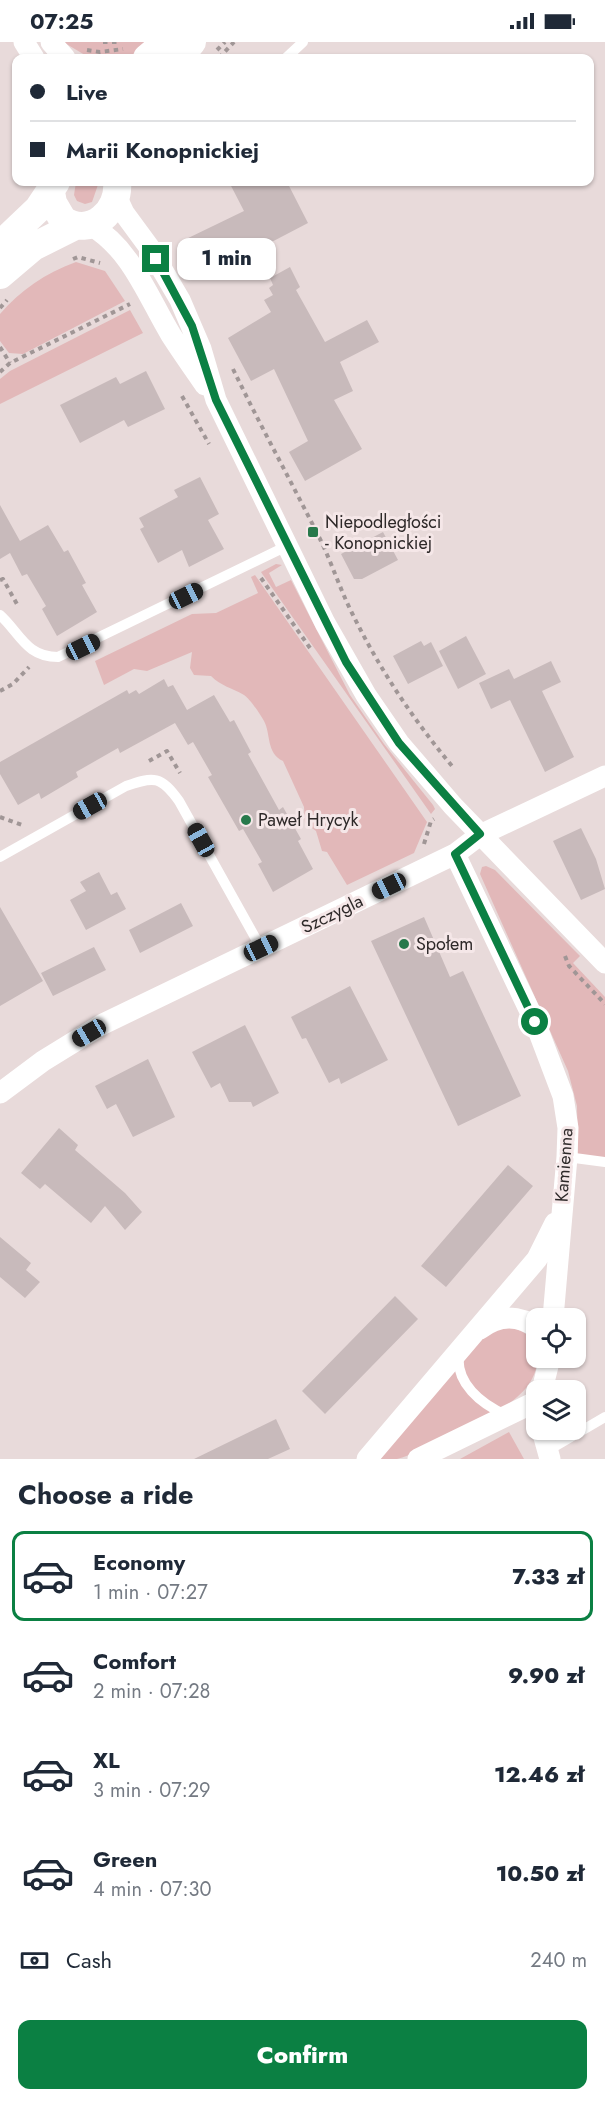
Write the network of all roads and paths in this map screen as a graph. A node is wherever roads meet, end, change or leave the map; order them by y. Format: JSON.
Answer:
{"nodes":[{"id":1,"x":51,"y":42,"type":"edge"},
{"id":2,"x":103,"y":42,"type":"edge"},
{"id":3,"x":117,"y":42,"type":"edge"},
{"id":4,"x":166,"y":42,"type":"edge"},
{"id":5,"x":192,"y":42,"type":"edge"},
{"id":6,"x":234,"y":42,"type":"edge"},
{"id":7,"x":303,"y":42,"type":"edge"},
{"id":8,"x":137,"y":53,"type":"edge"},
{"id":9,"x":75,"y":54,"type":"edge"},
{"id":10,"x":182,"y":54,"type":"edge"},
{"id":11,"x":223,"y":54,"type":"edge"},
{"id":12,"x":290,"y":54,"type":"edge"},
{"id":13,"x":54,"y":187,"type":"edge"},
{"id":14,"x":117,"y":190,"type":"edge"},
{"id":15,"x":83,"y":225,"type":"junction"},
{"id":16,"x":0,"y":245,"type":"edge"},
{"id":17,"x":64,"y":261,"type":"dead end"},
{"id":18,"x":104,"y":264,"type":"dead end"},
{"id":19,"x":0,"y":275,"type":"edge"},
{"id":20,"x":138,"y":312,"type":"dead end"},
{"id":21,"x":0,"y":346,"type":"edge"},
{"id":22,"x":228,"y":359,"type":"dead end"},
{"id":23,"x":10,"y":363,"type":"junction"},
{"id":24,"x":0,"y":372,"type":"edge"},
{"id":25,"x":181,"y":393,"type":"dead end"},
{"id":26,"x":216,"y":400,"type":"junction"},
{"id":27,"x":213,"y":452,"type":"dead end"},
{"id":28,"x":287,"y":546,"type":"junction"},
{"id":29,"x":0,"y":580,"type":"edge"},
{"id":30,"x":19,"y":608,"type":"dead end"},
{"id":31,"x":0,"y":615,"type":"edge"},
{"id":32,"x":13,"y":684,"type":"dead end"},
{"id":33,"x":0,"y":692,"type":"edge"},
{"id":34,"x":460,"y":775,"type":"dead end"},
{"id":35,"x":605,"y":776,"type":"edge"},
{"id":36,"x":453,"y":806,"type":"junction"},
{"id":37,"x":0,"y":817,"type":"edge"},
{"id":38,"x":31,"y":829,"type":"dead end"},
{"id":39,"x":480,"y":834,"type":"junction"},
{"id":40,"x":417,"y":851,"type":"dead end"},
{"id":41,"x":455,"y":854,"type":"junction"},
{"id":42,"x":0,"y":857,"type":"edge"},
{"id":43,"x":261,"y":948,"type":"junction"},
{"id":44,"x":563,"y":951,"type":"dead end"},
{"id":45,"x":605,"y":963,"type":"edge"},
{"id":46,"x":605,"y":1004,"type":"edge"},
{"id":47,"x":0,"y":1093,"type":"edge"},
{"id":48,"x":567,"y":1157,"type":"junction"},
{"id":49,"x":605,"y":1162,"type":"edge"},
{"id":50,"x":561,"y":1209,"type":"junction"},
{"id":51,"x":554,"y":1308,"type":"edge"},
{"id":52,"x":526,"y":1322,"type":"edge"},
{"id":53,"x":466,"y":1341,"type":"junction"},
{"id":54,"x":526,"y":1406,"type":"edge"},
{"id":55,"x":507,"y":1416,"type":"junction"},
{"id":56,"x":605,"y":1417,"type":"edge"},
{"id":57,"x":544,"y":1440,"type":"edge"},
{"id":58,"x":548,"y":1455,"type":"edge"},
{"id":59,"x":368,"y":1459,"type":"edge"},
{"id":60,"x":418,"y":1459,"type":"edge"}],
"edges":[{"from":1,"to":9,"type":"street"},
{"from":2,"to":3,"type":"path"},
{"from":4,"to":8,"type":"street"},
{"from":5,"to":10,"type":"street"},
{"from":6,"to":11,"type":"path"},
{"from":7,"to":12,"type":"lane"},
{"from":8,"to":9,"type":"path"},
{"from":13,"to":15,"type":"street"},
{"from":13,"to":16,"type":"street"},
{"from":14,"to":15,"type":"street"},
{"from":14,"to":26,"type":"street"},
{"from":15,"to":19,"type":"street"},
{"from":15,"to":26,"type":"street"},
{"from":17,"to":18,"type":"path"},
{"from":20,"to":23,"type":"path"},
{"from":21,"to":23,"type":"path"},
{"from":22,"to":34,"type":"path"},
{"from":23,"to":24,"type":"path"},
{"from":25,"to":27,"type":"path"},
{"from":26,"to":28,"type":"street"},
{"from":28,"to":31,"type":"lane"},
{"from":28,"to":36,"type":"street"},
{"from":29,"to":30,"type":"path"},
{"from":32,"to":33,"type":"path"},
{"from":35,"to":39,"type":"street","name":"Szczygla"},
{"from":36,"to":39,"type":"street"},
{"from":36,"to":40,"type":"path"},
{"from":37,"to":38,"type":"path"},
{"from":39,"to":41,"type":"street","name":"Szczygla"},
{"from":39,"to":45,"type":"street"},
{"from":41,"to":43,"type":"street","name":"Szczygla"},
{"from":41,"to":48,"type":"street","name":"Kamienna"},
{"from":42,"to":43,"type":"lane"},
{"from":43,"to":47,"type":"street","name":"Szczygla"},
{"from":44,"to":46,"type":"path"},
{"from":48,"to":49,"type":"lane"},
{"from":48,"to":50,"type":"street","name":"Kamienna"},
{"from":50,"to":51,"type":"street","name":"Kamienna"},
{"from":50,"to":53,"type":"street"},
{"from":52,"to":53,"type":"street"},
{"from":53,"to":55,"type":"lane"},
{"from":53,"to":59,"type":"street"},
{"from":54,"to":55,"type":"street"},
{"from":55,"to":60,"type":"street"},
{"from":56,"to":58,"type":"lane"},
{"from":57,"to":58,"type":"street"}]}
